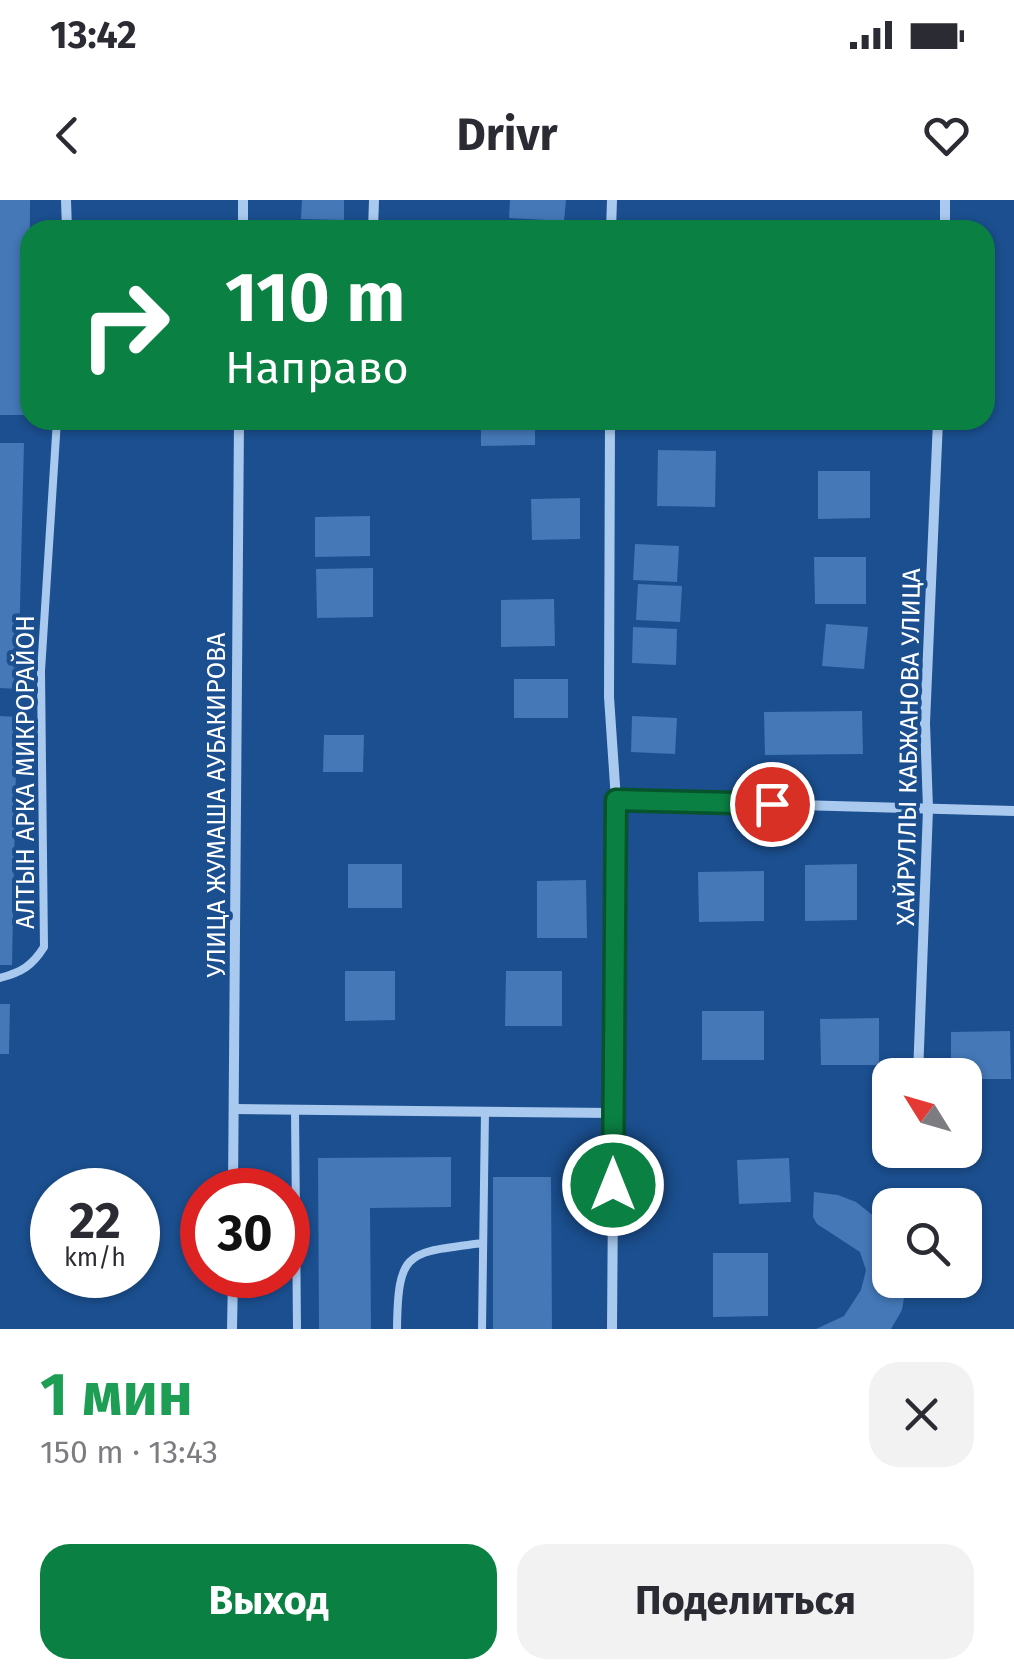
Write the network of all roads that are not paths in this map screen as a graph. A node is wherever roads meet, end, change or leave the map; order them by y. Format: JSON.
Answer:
{"nodes":[{"id":1,"x":56,"y":430,"type":"edge"},
{"id":2,"x":239,"y":430,"type":"edge"},
{"id":3,"x":610,"y":430,"type":"edge"},
{"id":4,"x":938,"y":430,"type":"edge"},
{"id":5,"x":616,"y":800,"type":"junction"},
{"id":6,"x":928,"y":808,"type":"junction"},
{"id":7,"x":1014,"y":810,"type":"edge"},
{"id":8,"x":0,"y":978,"type":"edge"},
{"id":9,"x":919,"y":1058,"type":"edge"},
{"id":10,"x":234,"y":1110,"type":"junction"},
{"id":11,"x":295,"y":1110,"type":"junction"},
{"id":12,"x":484,"y":1112,"type":"junction"},
{"id":13,"x":613,"y":1114,"type":"junction"},
{"id":14,"x":233,"y":1168,"type":"edge"},
{"id":15,"x":483,"y":1243,"type":"junction"},
{"id":16,"x":233,"y":1298,"type":"edge"},
{"id":17,"x":232,"y":1329,"type":"edge"},
{"id":18,"x":296,"y":1329,"type":"edge"},
{"id":19,"x":397,"y":1329,"type":"edge"},
{"id":20,"x":482,"y":1329,"type":"edge"},
{"id":21,"x":612,"y":1329,"type":"edge"}],
"edges":[{"from":1,"to":8,"type":"lane","name":"АЛТЫН АРКА МИКРОРАЙОН"},
{"from":2,"to":10,"type":"street","name":"УЛИЦА ЖУМАША АУБАКИРОВА"},
{"from":3,"to":5,"type":"street"},
{"from":4,"to":6,"type":"street","name":"ХАЙРУЛЛЫ КАБЖАНОВА УЛИЦА"},
{"from":5,"to":6,"type":"street"},
{"from":5,"to":13,"type":"street"},
{"from":6,"to":7,"type":"street"},
{"from":6,"to":9,"type":"street","name":"ХАЙРУЛЛЫ КАБЖАНОВА УЛИЦА"},
{"from":10,"to":11,"type":"street"},
{"from":10,"to":14,"type":"street","name":"УЛИЦА ЖУМАША АУБАКИРОВА"},
{"from":11,"to":12,"type":"street"},
{"from":11,"to":18,"type":"lane"},
{"from":12,"to":13,"type":"street"},
{"from":12,"to":15,"type":"lane"},
{"from":13,"to":21,"type":"street"},
{"from":15,"to":19,"type":"lane"},
{"from":15,"to":20,"type":"lane"},
{"from":16,"to":17,"type":"street"}]}
